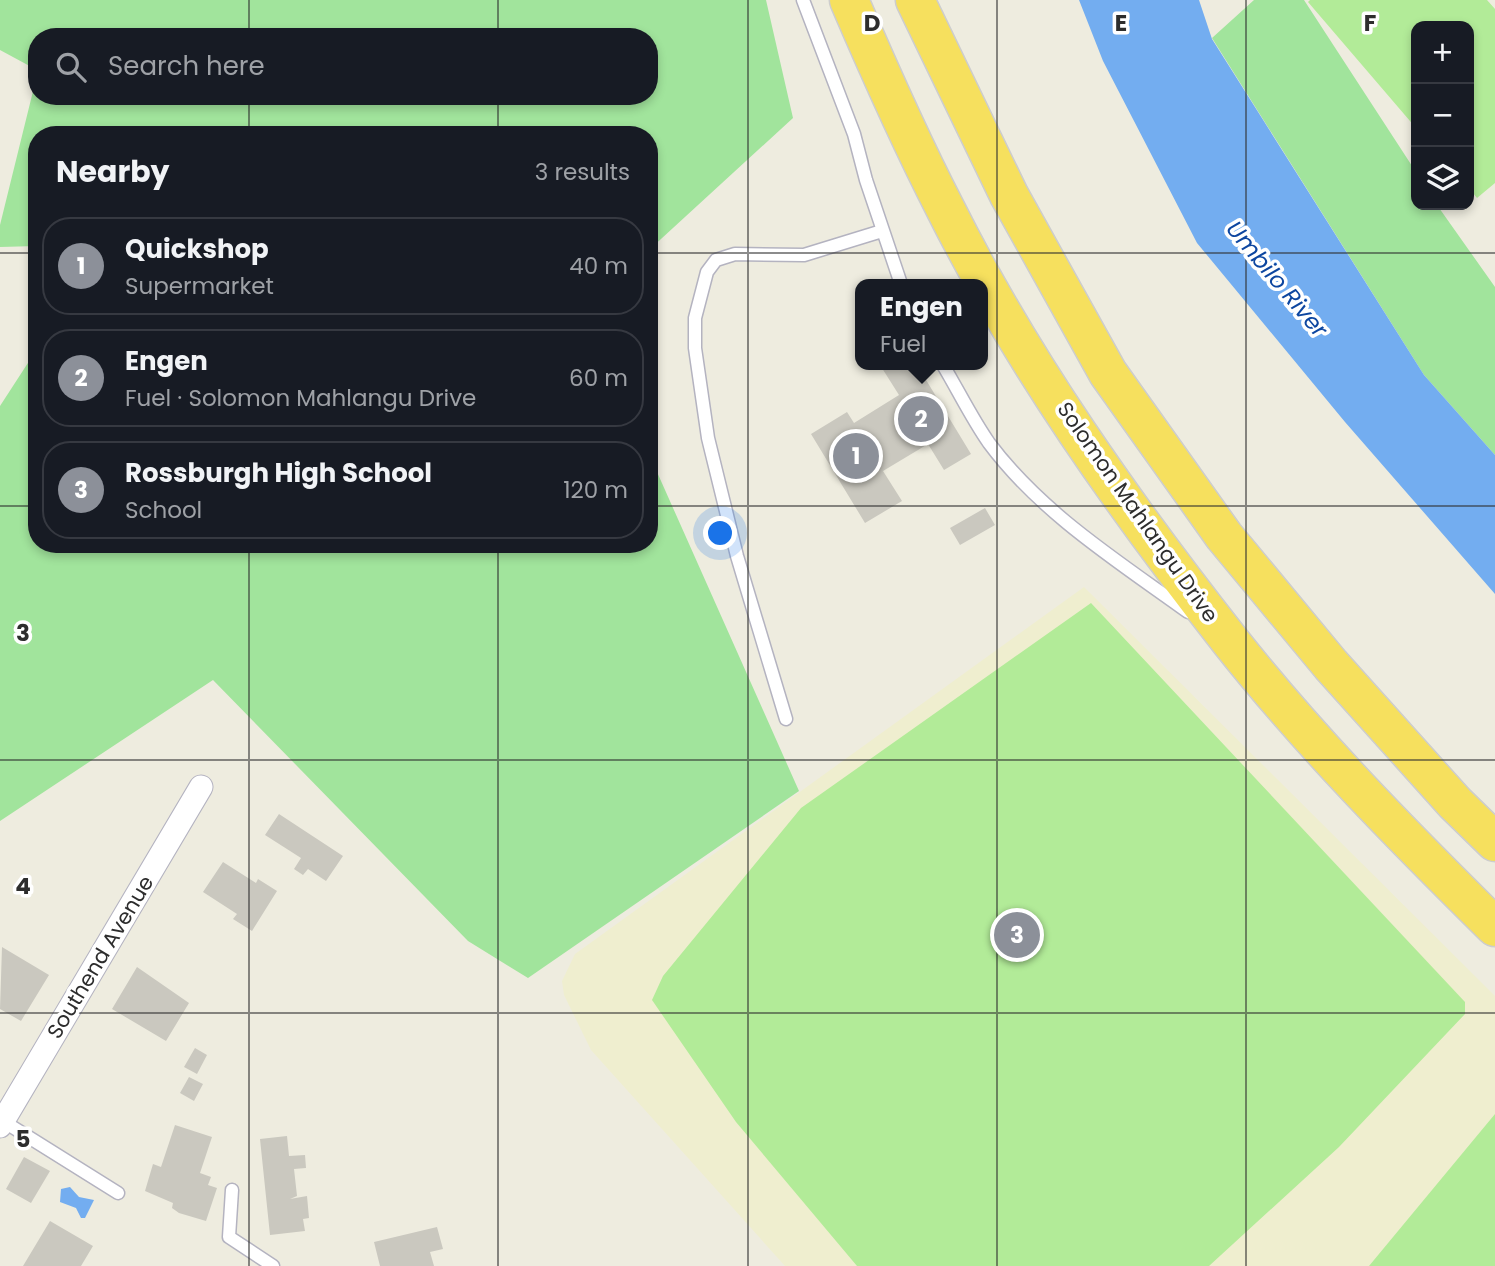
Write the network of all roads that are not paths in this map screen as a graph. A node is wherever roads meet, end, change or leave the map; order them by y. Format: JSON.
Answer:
{"nodes":[{"id":1,"x":803,"y":0,"type":"edge"},
{"id":2,"x":849,"y":0,"type":"edge"},
{"id":3,"x":915,"y":0,"type":"edge"},
{"id":4,"x":883,"y":231,"type":"junction"},
{"id":5,"x":899,"y":279,"type":"edge"},
{"id":6,"x":985,"y":279,"type":"edge"},
{"id":7,"x":988,"y":285,"type":"edge"},
{"id":8,"x":946,"y":370,"type":"edge"},
{"id":9,"x":1231,"y":643,"type":"junction"},
{"id":10,"x":786,"y":719,"type":"dead end"},
{"id":11,"x":201,"y":787,"type":"dead end"},
{"id":12,"x":1495,"y":842,"type":"edge"},
{"id":13,"x":1495,"y":927,"type":"edge"},
{"id":14,"x":1,"y":1124,"type":"edge"},
{"id":15,"x":232,"y":1191,"type":"dead end"},
{"id":16,"x":118,"y":1194,"type":"dead end"},
{"id":17,"x":273,"y":1266,"type":"edge"}],
"edges":[{"from":1,"to":4,"type":"lane"},
{"from":2,"to":6,"type":"highway","name":"Solomon Mahlangu Drive"},
{"from":3,"to":12,"type":"highway"},
{"from":4,"to":5,"type":"lane"},
{"from":4,"to":10,"type":"lane"},
{"from":7,"to":9,"type":"highway","name":"Solomon Mahlangu Drive"},
{"from":8,"to":9,"type":"lane"},
{"from":9,"to":13,"type":"highway","name":"Solomon Mahlangu Drive"},
{"from":11,"to":14,"type":"street","name":"Southend Avenue"},
{"from":14,"to":16,"type":"lane"},
{"from":15,"to":17,"type":"lane"}]}
